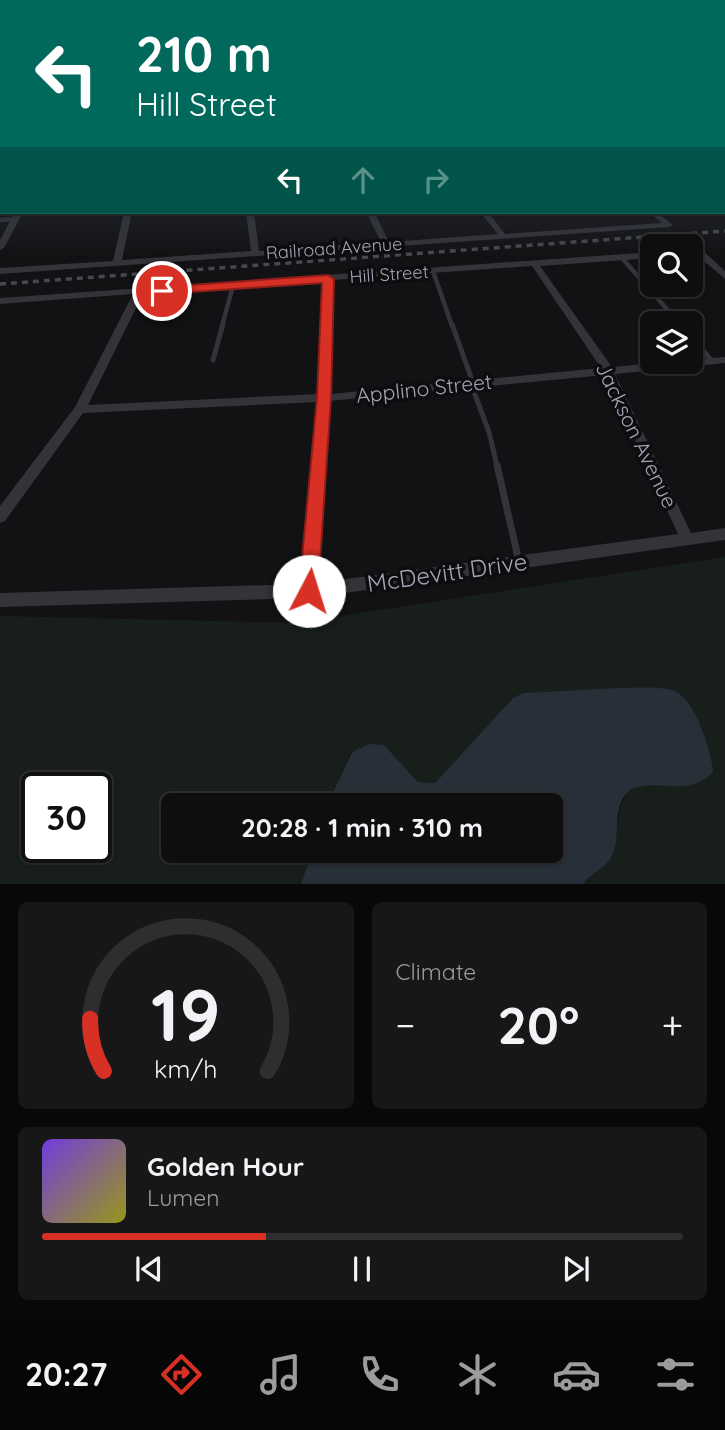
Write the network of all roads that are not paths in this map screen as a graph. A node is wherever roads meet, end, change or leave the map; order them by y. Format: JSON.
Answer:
{"nodes":[{"id":1,"x":128,"y":214,"type":"edge"},
{"id":2,"x":250,"y":214,"type":"edge"},
{"id":3,"x":371,"y":214,"type":"edge"},
{"id":4,"x":486,"y":214,"type":"edge"},
{"id":5,"x":655,"y":214,"type":"edge"},
{"id":6,"x":17,"y":215,"type":"edge"},
{"id":7,"x":0,"y":220,"type":"edge"},
{"id":8,"x":503,"y":236,"type":"junction"},
{"id":9,"x":386,"y":244,"type":"junction"},
{"id":10,"x":0,"y":248,"type":"edge"},
{"id":11,"x":255,"y":253,"type":"junction"},
{"id":12,"x":640,"y":256,"type":"edge"},
{"id":13,"x":621,"y":257,"type":"junction"},
{"id":14,"x":703,"y":258,"type":"edge"},
{"id":15,"x":117,"y":263,"type":"junction"},
{"id":16,"x":535,"y":264,"type":"junction"},
{"id":17,"x":0,"y":271,"type":"edge"},
{"id":18,"x":433,"y":271,"type":"junction"},
{"id":19,"x":725,"y":276,"type":"edge"},
{"id":20,"x":328,"y":279,"type":"junction"},
{"id":21,"x":233,"y":286,"type":"junction"},
{"id":22,"x":138,"y":292,"type":"junction"},
{"id":23,"x":0,"y":301,"type":"edge"},
{"id":24,"x":669,"y":311,"type":"edge"},
{"id":25,"x":703,"y":351,"type":"edge"},
{"id":26,"x":213,"y":360,"type":"dead end"},
{"id":27,"x":725,"y":360,"type":"edge"},
{"id":28,"x":712,"y":361,"type":"junction"},
{"id":29,"x":608,"y":370,"type":"junction"},
{"id":30,"x":472,"y":384,"type":"junction"},
{"id":31,"x":324,"y":398,"type":"junction"},
{"id":32,"x":80,"y":409,"type":"junction"},
{"id":33,"x":0,"y":517,"type":"edge"},
{"id":34,"x":725,"y":534,"type":"edge"},
{"id":35,"x":687,"y":539,"type":"junction"},
{"id":36,"x":519,"y":562,"type":"junction"},
{"id":37,"x":309,"y":591,"type":"junction"},
{"id":38,"x":0,"y":600,"type":"edge"}],
"edges":[{"from":1,"to":15,"type":"street"},
{"from":2,"to":11,"type":"street"},
{"from":3,"to":9,"type":"street"},
{"from":4,"to":8,"type":"street"},
{"from":5,"to":8,"type":"street","name":"Railroad Avenue"},
{"from":6,"to":7,"type":"lane"},
{"from":6,"to":10,"type":"street"},
{"from":8,"to":9,"type":"street","name":"Railroad Avenue"},
{"from":9,"to":11,"type":"street","name":"Railroad Avenue"},
{"from":11,"to":15,"type":"street","name":"Railroad Avenue"},
{"from":12,"to":13,"type":"street","name":"Hill Street"},
{"from":13,"to":16,"type":"street","name":"Hill Street"},
{"from":13,"to":24,"type":"lane"},
{"from":14,"to":19,"type":"street"},
{"from":15,"to":17,"type":"street","name":"Railroad Avenue"},
{"from":16,"to":18,"type":"street","name":"Hill Street"},
{"from":16,"to":29,"type":"street","name":"Jackson Avenue"},
{"from":18,"to":20,"type":"street","name":"Hill Street"},
{"from":18,"to":30,"type":"lane"},
{"from":20,"to":21,"type":"street","name":"Hill Street"},
{"from":20,"to":31,"type":"street"},
{"from":21,"to":22,"type":"street","name":"Hill Street"},
{"from":21,"to":26,"type":"lane"},
{"from":22,"to":23,"type":"street","name":"Hill Street"},
{"from":22,"to":32,"type":"street"},
{"from":25,"to":28,"type":"lane"},
{"from":27,"to":28,"type":"street","name":"Applino Street"},
{"from":28,"to":29,"type":"street","name":"Applino Street"},
{"from":29,"to":30,"type":"street","name":"Applino Street"},
{"from":29,"to":35,"type":"street","name":"Jackson Avenue"},
{"from":30,"to":31,"type":"street","name":"Applino Street"},
{"from":30,"to":36,"type":"lane"},
{"from":31,"to":32,"type":"street","name":"Applino Street"},
{"from":31,"to":37,"type":"street"},
{"from":32,"to":33,"type":"street"},
{"from":34,"to":35,"type":"street","name":"McDevitt Drive"},
{"from":35,"to":36,"type":"street","name":"McDevitt Drive"},
{"from":36,"to":37,"type":"street","name":"McDevitt Drive"},
{"from":37,"to":38,"type":"street","name":"McDevitt Drive"}]}
